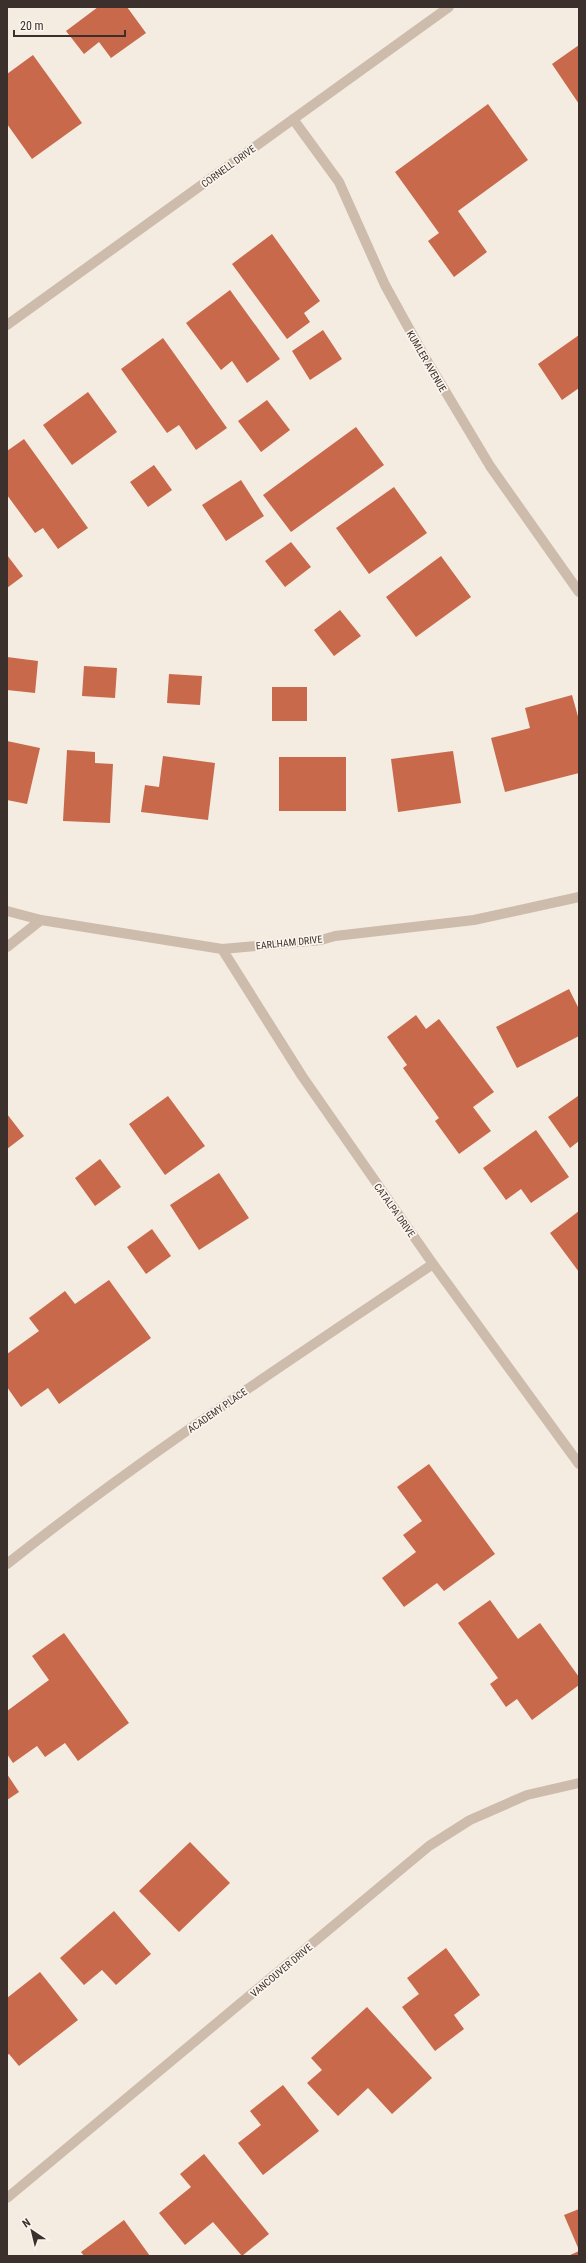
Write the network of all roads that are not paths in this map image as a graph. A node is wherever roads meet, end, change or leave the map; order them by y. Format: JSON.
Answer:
{"nodes":[{"id":1,"x":449,"y":7,"type":"edge"},
{"id":2,"x":293,"y":119,"type":"junction"},
{"id":3,"x":7,"y":325,"type":"edge"},
{"id":4,"x":579,"y":592,"type":"edge"},
{"id":5,"x":579,"y":897,"type":"edge"},
{"id":6,"x":7,"y":911,"type":"edge"},
{"id":7,"x":41,"y":920,"type":"junction"},
{"id":8,"x":7,"y":947,"type":"edge"},
{"id":9,"x":222,"y":949,"type":"junction"},
{"id":10,"x":433,"y":1264,"type":"junction"},
{"id":11,"x":579,"y":1464,"type":"edge"},
{"id":12,"x":7,"y":1564,"type":"edge"},
{"id":13,"x":579,"y":1782,"type":"edge"},
{"id":14,"x":7,"y":2198,"type":"edge"}],
"edges":[{"from":1,"to":2,"type":"street","name":"CORNELL DRIVE"},
{"from":2,"to":3,"type":"street","name":"CORNELL DRIVE"},
{"from":2,"to":4,"type":"street","name":"KUMLER AVENUE"},
{"from":5,"to":9,"type":"street","name":"EARLHAM DRIVE"},
{"from":6,"to":7,"type":"street"},
{"from":7,"to":8,"type":"street"},
{"from":7,"to":9,"type":"street","name":"EARLHAM DRIVE"},
{"from":9,"to":10,"type":"street","name":"CATALPA DRIVE"},
{"from":10,"to":11,"type":"street","name":"CATALPA DRIVE"},
{"from":10,"to":12,"type":"street","name":"ACADEMY PLACE"},
{"from":13,"to":14,"type":"street","name":"VANCOUVER DRIVE"}]}
